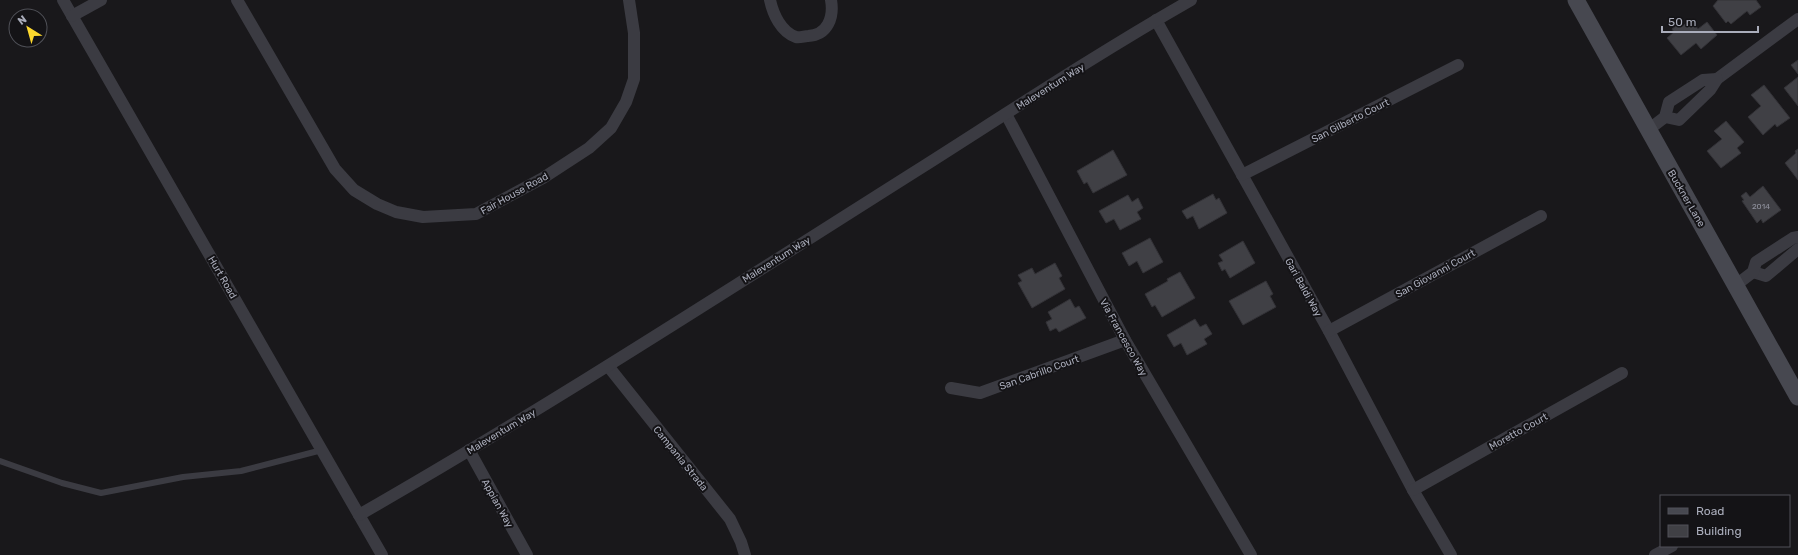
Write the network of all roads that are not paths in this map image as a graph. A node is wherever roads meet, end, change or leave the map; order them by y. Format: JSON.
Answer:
{"nodes":[{"id":1,"x":63,"y":0,"type":"edge"},
{"id":2,"x":101,"y":0,"type":"edge"},
{"id":3,"x":237,"y":0,"type":"edge"},
{"id":4,"x":629,"y":0,"type":"edge"},
{"id":5,"x":770,"y":0,"type":"edge"},
{"id":6,"x":831,"y":0,"type":"edge"},
{"id":7,"x":1191,"y":0,"type":"edge"},
{"id":8,"x":1576,"y":0,"type":"edge"},
{"id":9,"x":72,"y":16,"type":"junction"},
{"id":10,"x":1798,"y":19,"type":"edge"},
{"id":11,"x":1156,"y":20,"type":"junction"},
{"id":12,"x":1458,"y":65,"type":"dead end"},
{"id":13,"x":1718,"y":79,"type":"junction"},
{"id":14,"x":1006,"y":114,"type":"junction"},
{"id":15,"x":1666,"y":117,"type":"junction"},
{"id":16,"x":1648,"y":130,"type":"junction"},
{"id":17,"x":1242,"y":176,"type":"junction"},
{"id":18,"x":1541,"y":216,"type":"dead end"},
{"id":19,"x":1798,"y":237,"type":"edge"},
{"id":20,"x":1798,"y":249,"type":"edge"},
{"id":21,"x":1753,"y":272,"type":"junction"},
{"id":22,"x":1736,"y":285,"type":"junction"},
{"id":23,"x":1329,"y":331,"type":"junction"},
{"id":24,"x":1125,"y":340,"type":"junction"},
{"id":25,"x":608,"y":366,"type":"junction"},
{"id":26,"x":1622,"y":373,"type":"dead end"},
{"id":27,"x":951,"y":388,"type":"dead end"},
{"id":28,"x":1798,"y":397,"type":"edge"},
{"id":29,"x":322,"y":450,"type":"junction"},
{"id":30,"x":469,"y":450,"type":"junction"},
{"id":31,"x":0,"y":462,"type":"edge"},
{"id":32,"x":1413,"y":490,"type":"junction"},
{"id":33,"x":359,"y":514,"type":"junction"},
{"id":34,"x":1670,"y":547,"type":"edge"},
{"id":35,"x":382,"y":555,"type":"edge"},
{"id":36,"x":527,"y":555,"type":"edge"},
{"id":37,"x":745,"y":555,"type":"edge"},
{"id":38,"x":1251,"y":555,"type":"edge"},
{"id":39,"x":1451,"y":555,"type":"edge"},
{"id":40,"x":1655,"y":555,"type":"edge"}],
"edges":[{"from":1,"to":9,"type":"street","name":"Hurt Road"},
{"from":2,"to":9,"type":"street"},
{"from":3,"to":4,"type":"street","name":"Fair House Road"},
{"from":5,"to":6,"type":"street"},
{"from":7,"to":11,"type":"street","name":"Maleventum Way"},
{"from":8,"to":16,"type":"main road","name":"Buckner Lane"},
{"from":9,"to":29,"type":"street","name":"Hurt Road"},
{"from":10,"to":13,"type":"street"},
{"from":11,"to":14,"type":"street","name":"Maleventum Way"},
{"from":11,"to":17,"type":"street","name":"Gari Baldi Way"},
{"from":12,"to":17,"type":"street","name":"San Gilberto Court"},
{"from":13,"to":15,"type":"street"},
{"from":13,"to":15,"type":"street"},
{"from":14,"to":24,"type":"street","name":"Via Francesco Way"},
{"from":14,"to":25,"type":"street","name":"Maleventum Way"},
{"from":15,"to":16,"type":"street"},
{"from":16,"to":22,"type":"main road","name":"Buckner Lane"},
{"from":17,"to":23,"type":"street","name":"Gari Baldi Way"},
{"from":18,"to":23,"type":"street","name":"San Giovanni Court"},
{"from":19,"to":21,"type":"street"},
{"from":20,"to":21,"type":"street"},
{"from":21,"to":22,"type":"street"},
{"from":22,"to":28,"type":"main road","name":"Buckner Lane"},
{"from":23,"to":32,"type":"street","name":"Gari Baldi Way"},
{"from":24,"to":27,"type":"street","name":"San Cabrillo Court"},
{"from":24,"to":38,"type":"street","name":"Via Francesco Way"},
{"from":25,"to":30,"type":"street","name":"Maleventum Way"},
{"from":25,"to":37,"type":"street","name":"Campania Strada"},
{"from":26,"to":32,"type":"street","name":"Moretto Court"},
{"from":29,"to":31,"type":"lane"},
{"from":29,"to":33,"type":"street","name":"Hurt Road"},
{"from":30,"to":33,"type":"street","name":"Maleventum Way"},
{"from":30,"to":36,"type":"street","name":"Appian Way"},
{"from":32,"to":39,"type":"street","name":"Gari Baldi Way"},
{"from":33,"to":35,"type":"street","name":"Hurt Road"},
{"from":34,"to":40,"type":"street"}]}
